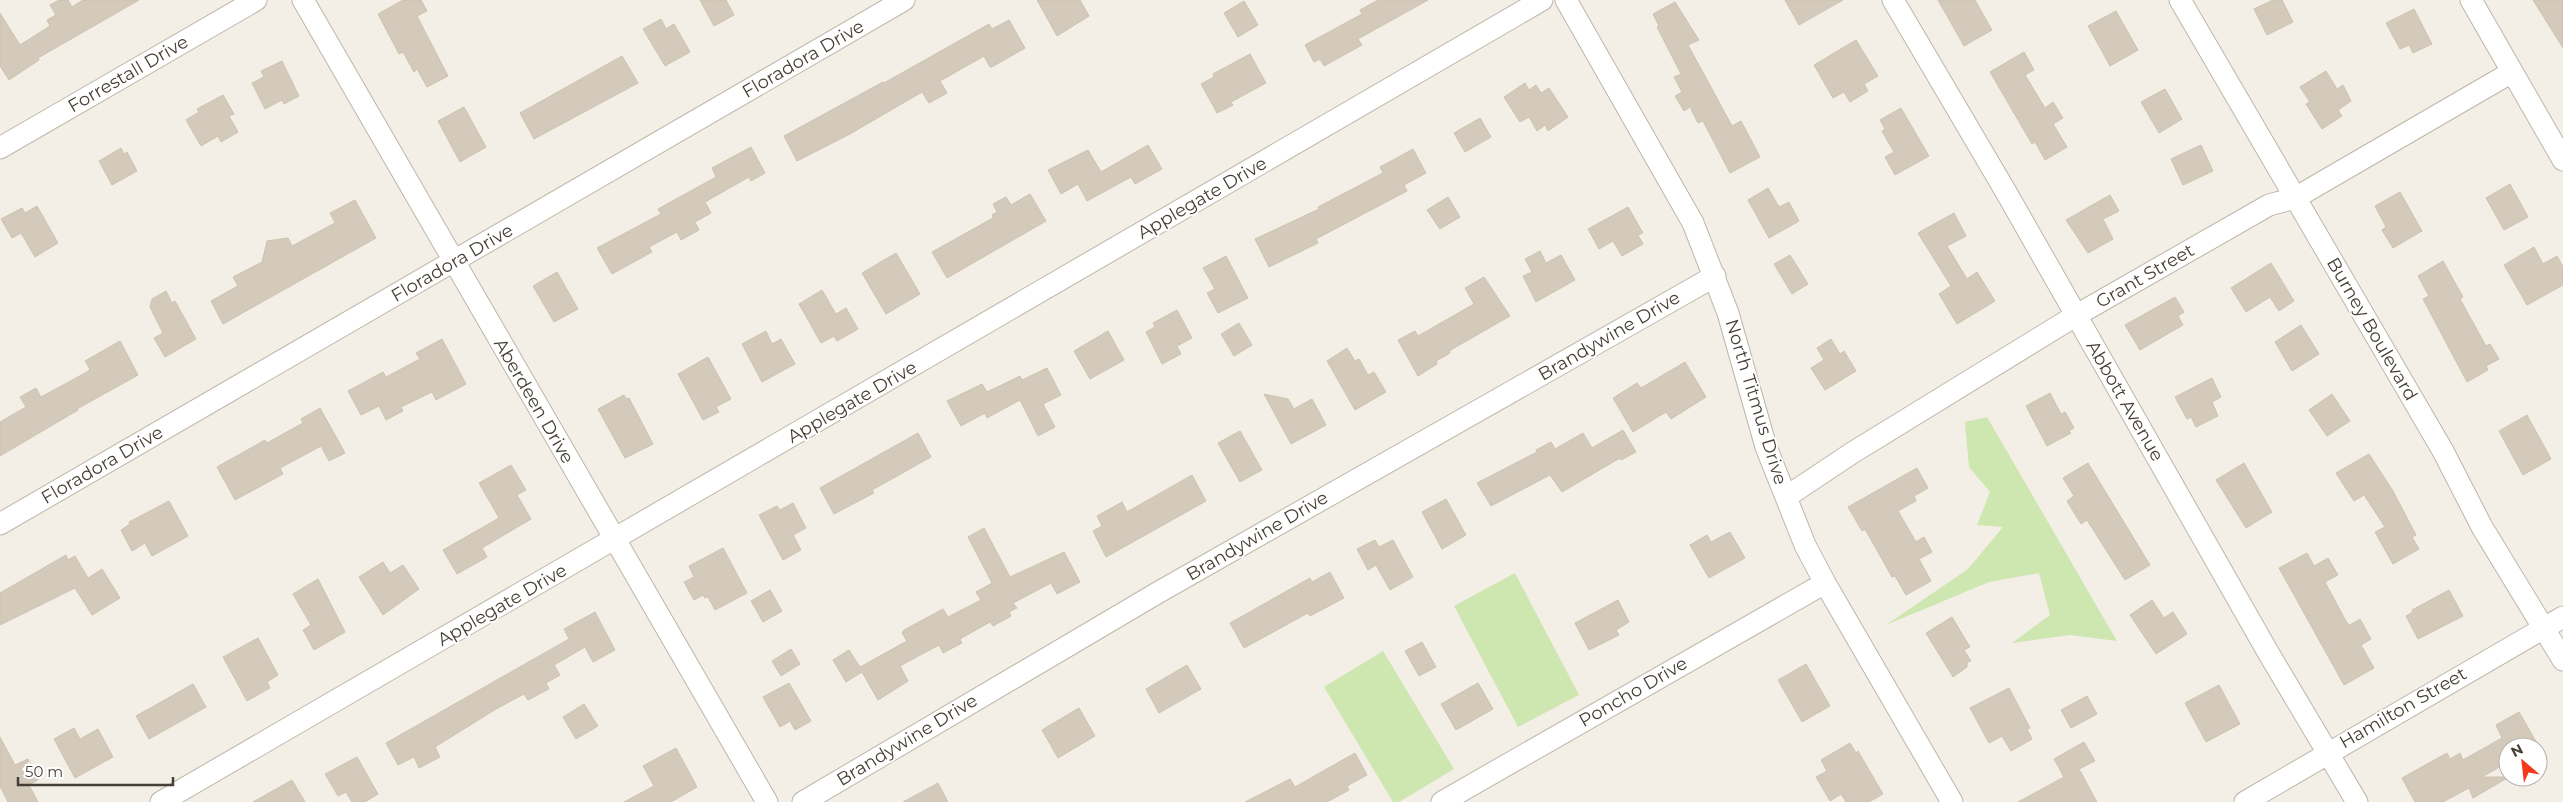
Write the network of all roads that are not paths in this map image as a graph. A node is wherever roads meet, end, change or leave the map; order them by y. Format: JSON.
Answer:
{"nodes":[{"id":1,"x":256,"y":0,"type":"edge"},
{"id":2,"x":302,"y":0,"type":"edge"},
{"id":3,"x":904,"y":0,"type":"edge"},
{"id":4,"x":1542,"y":0,"type":"edge"},
{"id":5,"x":1566,"y":0,"type":"edge"},
{"id":6,"x":1893,"y":0,"type":"edge"},
{"id":7,"x":2180,"y":0,"type":"edge"},
{"id":8,"x":2471,"y":0,"type":"edge"},
{"id":9,"x":2512,"y":72,"type":"junction"},
{"id":10,"x":0,"y":148,"type":"edge"},
{"id":11,"x":2563,"y":160,"type":"edge"},
{"id":12,"x":2295,"y":198,"type":"junction"},
{"id":13,"x":454,"y":262,"type":"junction"},
{"id":14,"x":1715,"y":276,"type":"junction"},
{"id":15,"x":2076,"y":316,"type":"junction"},
{"id":16,"x":1786,"y":497,"type":"junction"},
{"id":17,"x":0,"y":524,"type":"edge"},
{"id":18,"x":614,"y":541,"type":"junction"},
{"id":19,"x":1825,"y":583,"type":"junction"},
{"id":20,"x":2563,"y":616,"type":"edge"},
{"id":21,"x":2545,"y":627,"type":"junction"},
{"id":22,"x":2563,"y":660,"type":"edge"},
{"id":23,"x":2328,"y":752,"type":"junction"},
{"id":24,"x":161,"y":802,"type":"edge"},
{"id":25,"x":767,"y":802,"type":"edge"},
{"id":26,"x":803,"y":802,"type":"edge"},
{"id":27,"x":1442,"y":802,"type":"edge"},
{"id":28,"x":1952,"y":802,"type":"edge"},
{"id":29,"x":2244,"y":802,"type":"edge"},
{"id":30,"x":2357,"y":802,"type":"edge"}],
"edges":[{"from":1,"to":10,"type":"street","name":"Forrestall Drive"},
{"from":2,"to":13,"type":"street","name":"Aberdeen Drive"},
{"from":3,"to":13,"type":"street","name":"Floradora Drive"},
{"from":4,"to":18,"type":"street","name":"Applegate Drive"},
{"from":5,"to":14,"type":"street","name":"North Titmus Drive"},
{"from":6,"to":15,"type":"street","name":"Abbott Avenue"},
{"from":7,"to":12,"type":"street","name":"Burney Boulevard"},
{"from":8,"to":9,"type":"street"},
{"from":9,"to":11,"type":"street"},
{"from":9,"to":12,"type":"street","name":"Grant Street"},
{"from":12,"to":15,"type":"street","name":"Grant Street"},
{"from":12,"to":21,"type":"street","name":"Burney Boulevard"},
{"from":13,"to":17,"type":"street","name":"Floradora Drive"},
{"from":13,"to":18,"type":"street","name":"Aberdeen Drive"},
{"from":14,"to":16,"type":"street","name":"North Titmus Drive"},
{"from":14,"to":26,"type":"street","name":"Brandywine Drive"},
{"from":15,"to":16,"type":"street","name":"Grant Street"},
{"from":15,"to":23,"type":"street","name":"Abbott Avenue"},
{"from":16,"to":19,"type":"street","name":"North Titmus Drive"},
{"from":18,"to":24,"type":"street","name":"Applegate Drive"},
{"from":18,"to":25,"type":"street","name":"Aberdeen Drive"},
{"from":19,"to":27,"type":"street","name":"Poncho Drive"},
{"from":19,"to":28,"type":"street","name":"North Titmus Drive"},
{"from":20,"to":21,"type":"street","name":"Hamilton Street"},
{"from":21,"to":22,"type":"street","name":"Burney Boulevard"},
{"from":21,"to":23,"type":"street","name":"Hamilton Street"},
{"from":23,"to":29,"type":"street","name":"Hamilton Street"},
{"from":23,"to":30,"type":"street","name":"Abbott Avenue"}]}
